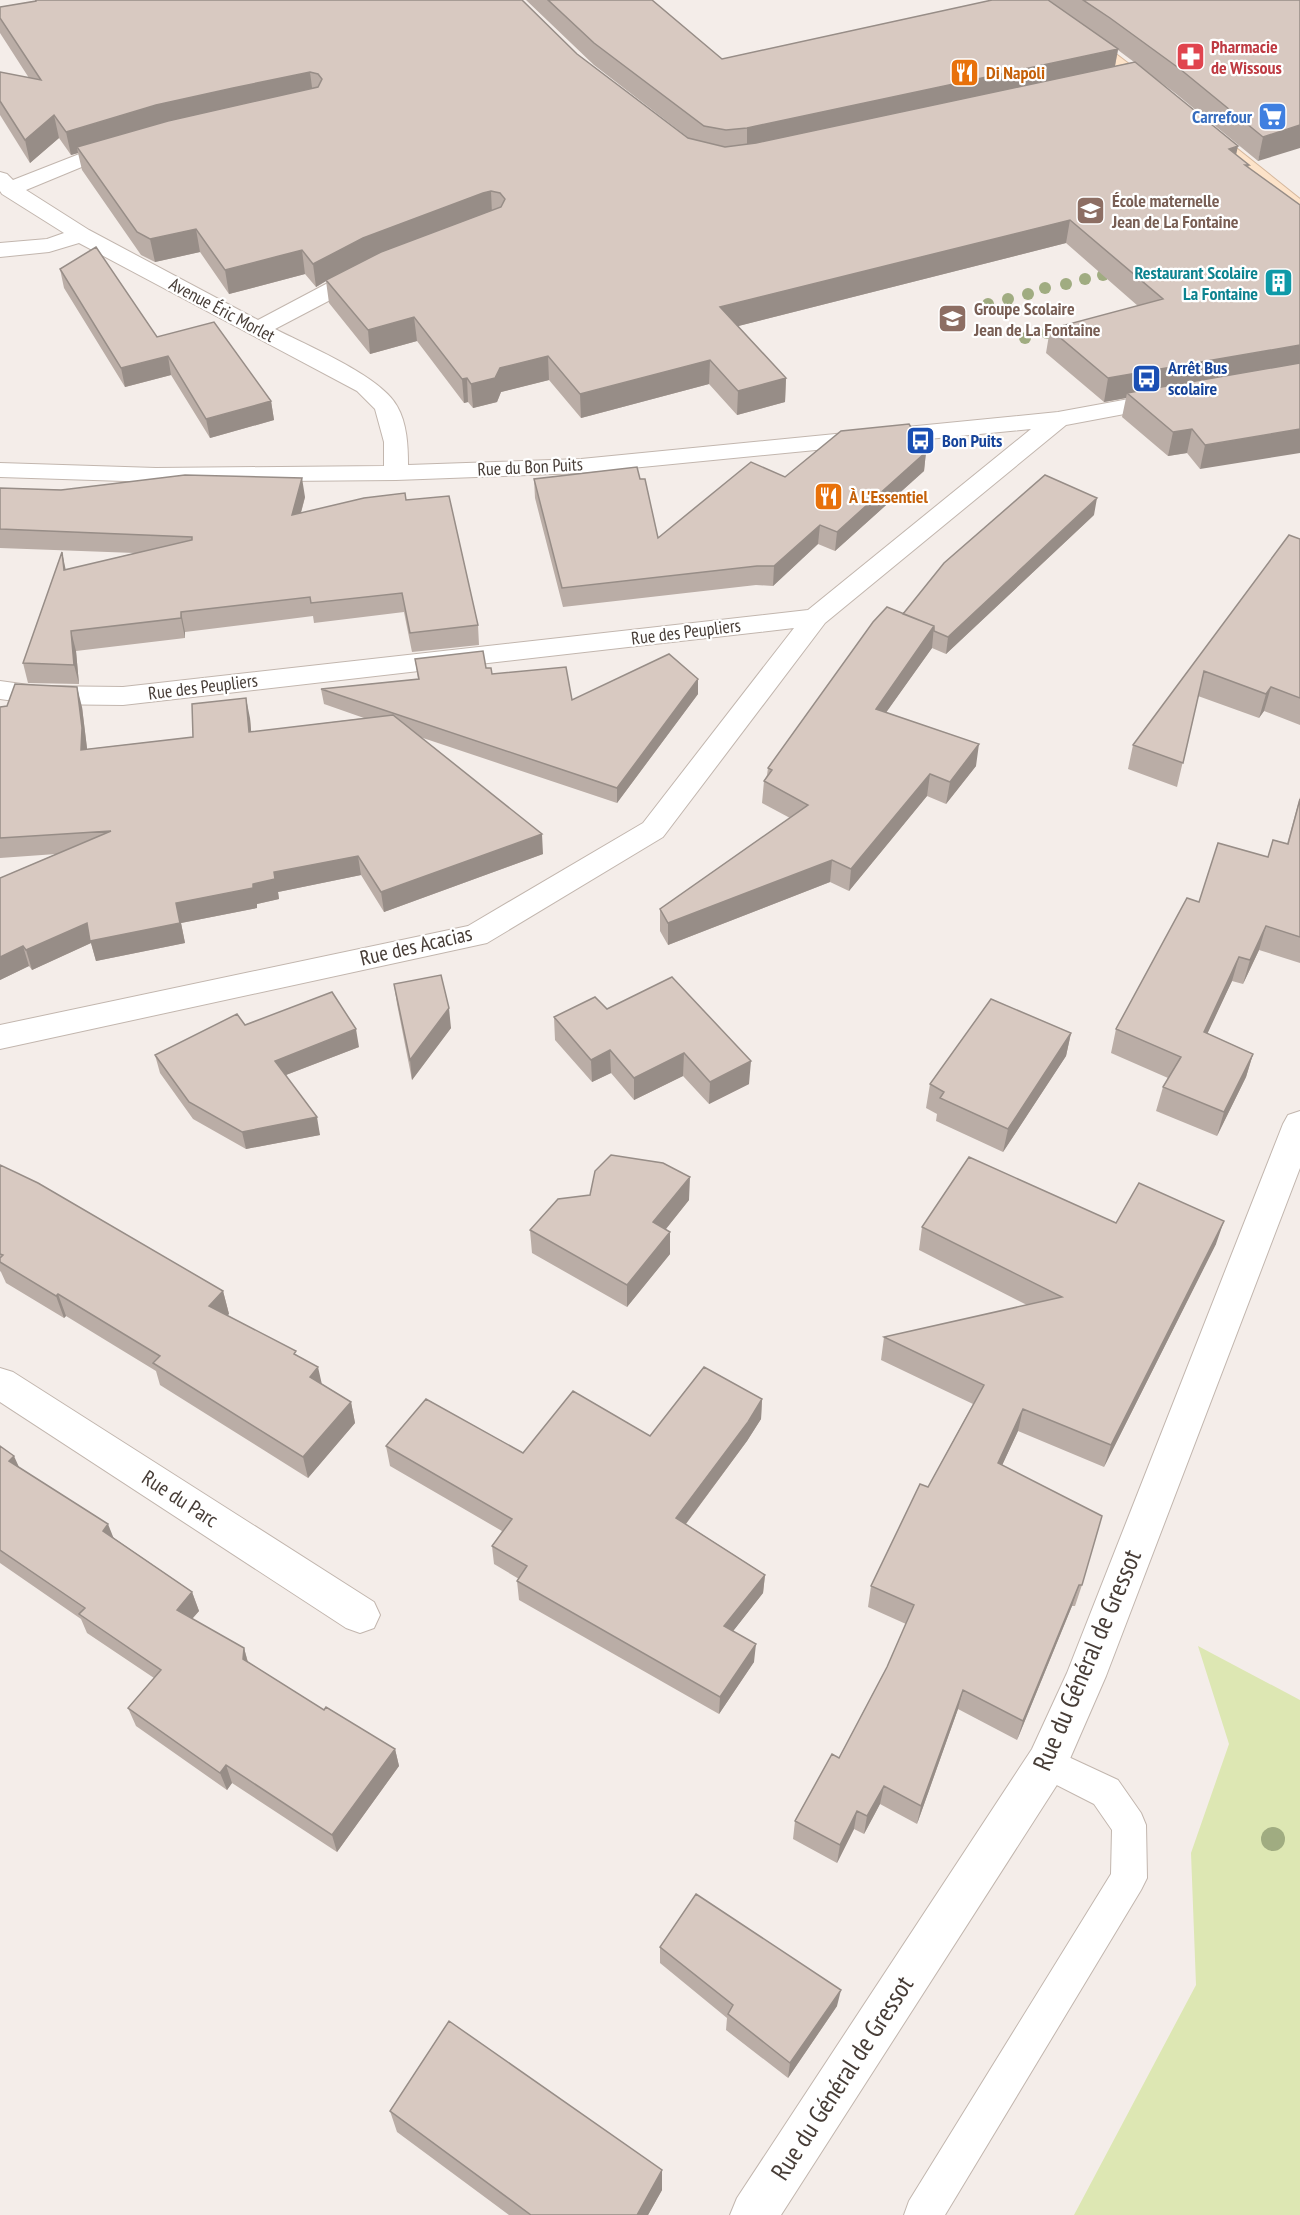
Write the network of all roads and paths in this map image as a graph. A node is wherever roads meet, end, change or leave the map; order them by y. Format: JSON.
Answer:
{"nodes":[{"id":1,"x":1027,"y":0,"type":"edge"},
{"id":2,"x":1136,"y":75,"type":"junction"},
{"id":3,"x":1113,"y":80,"type":"edge"},
{"id":4,"x":1171,"y":104,"type":"edge"},
{"id":5,"x":1197,"y":126,"type":"edge"},
{"id":6,"x":139,"y":142,"type":"edge"},
{"id":7,"x":5,"y":184,"type":"edge"},
{"id":8,"x":1300,"y":210,"type":"edge"},
{"id":9,"x":81,"y":236,"type":"junction"},
{"id":10,"x":0,"y":250,"type":"edge"},
{"id":11,"x":385,"y":264,"type":"edge"},
{"id":12,"x":258,"y":329,"type":"junction"},
{"id":13,"x":1185,"y":396,"type":"edge"},
{"id":14,"x":1058,"y":419,"type":"junction"},
{"id":15,"x":0,"y":470,"type":"edge"},
{"id":16,"x":396,"y":473,"type":"junction"},
{"id":17,"x":816,"y":617,"type":"junction"},
{"id":18,"x":0,"y":690,"type":"edge"},
{"id":19,"x":0,"y":1037,"type":"edge"},
{"id":20,"x":1300,"y":1124,"type":"edge"},
{"id":21,"x":0,"y":1383,"type":"edge"},
{"id":22,"x":360,"y":1616,"type":"dead end"},
{"id":23,"x":1047,"y":1763,"type":"junction"},
{"id":24,"x":754,"y":2215,"type":"edge"},
{"id":25,"x":922,"y":2215,"type":"edge"}],
"edges":[{"from":1,"to":2,"type":"street"},
{"from":2,"to":3,"type":"street"},
{"from":2,"to":4,"type":"street"},
{"from":5,"to":8,"type":"street"},
{"from":6,"to":7,"type":"street"},
{"from":7,"to":9,"type":"street","name":"Avenue Éric Morlet"},
{"from":9,"to":10,"type":"street"},
{"from":9,"to":12,"type":"street","name":"Avenue Éric Morlet"},
{"from":11,"to":12,"type":"street"},
{"from":12,"to":16,"type":"street","name":"Avenue Éric Morlet"},
{"from":13,"to":14,"type":"street"},
{"from":14,"to":16,"type":"street","name":"Rue du Bon Puits"},
{"from":14,"to":17,"type":"street"},
{"from":15,"to":16,"type":"street","name":"Rue du Bon Puits"},
{"from":17,"to":18,"type":"street","name":"Rue des Peupliers"},
{"from":17,"to":19,"type":"street","name":"Rue des Acacias"},
{"from":20,"to":23,"type":"street","name":"Rue du Général de Gressot"},
{"from":21,"to":22,"type":"street","name":"Rue du Parc"},
{"from":23,"to":24,"type":"street","name":"Rue du Général de Gressot"},
{"from":23,"to":25,"type":"lane"}]}
